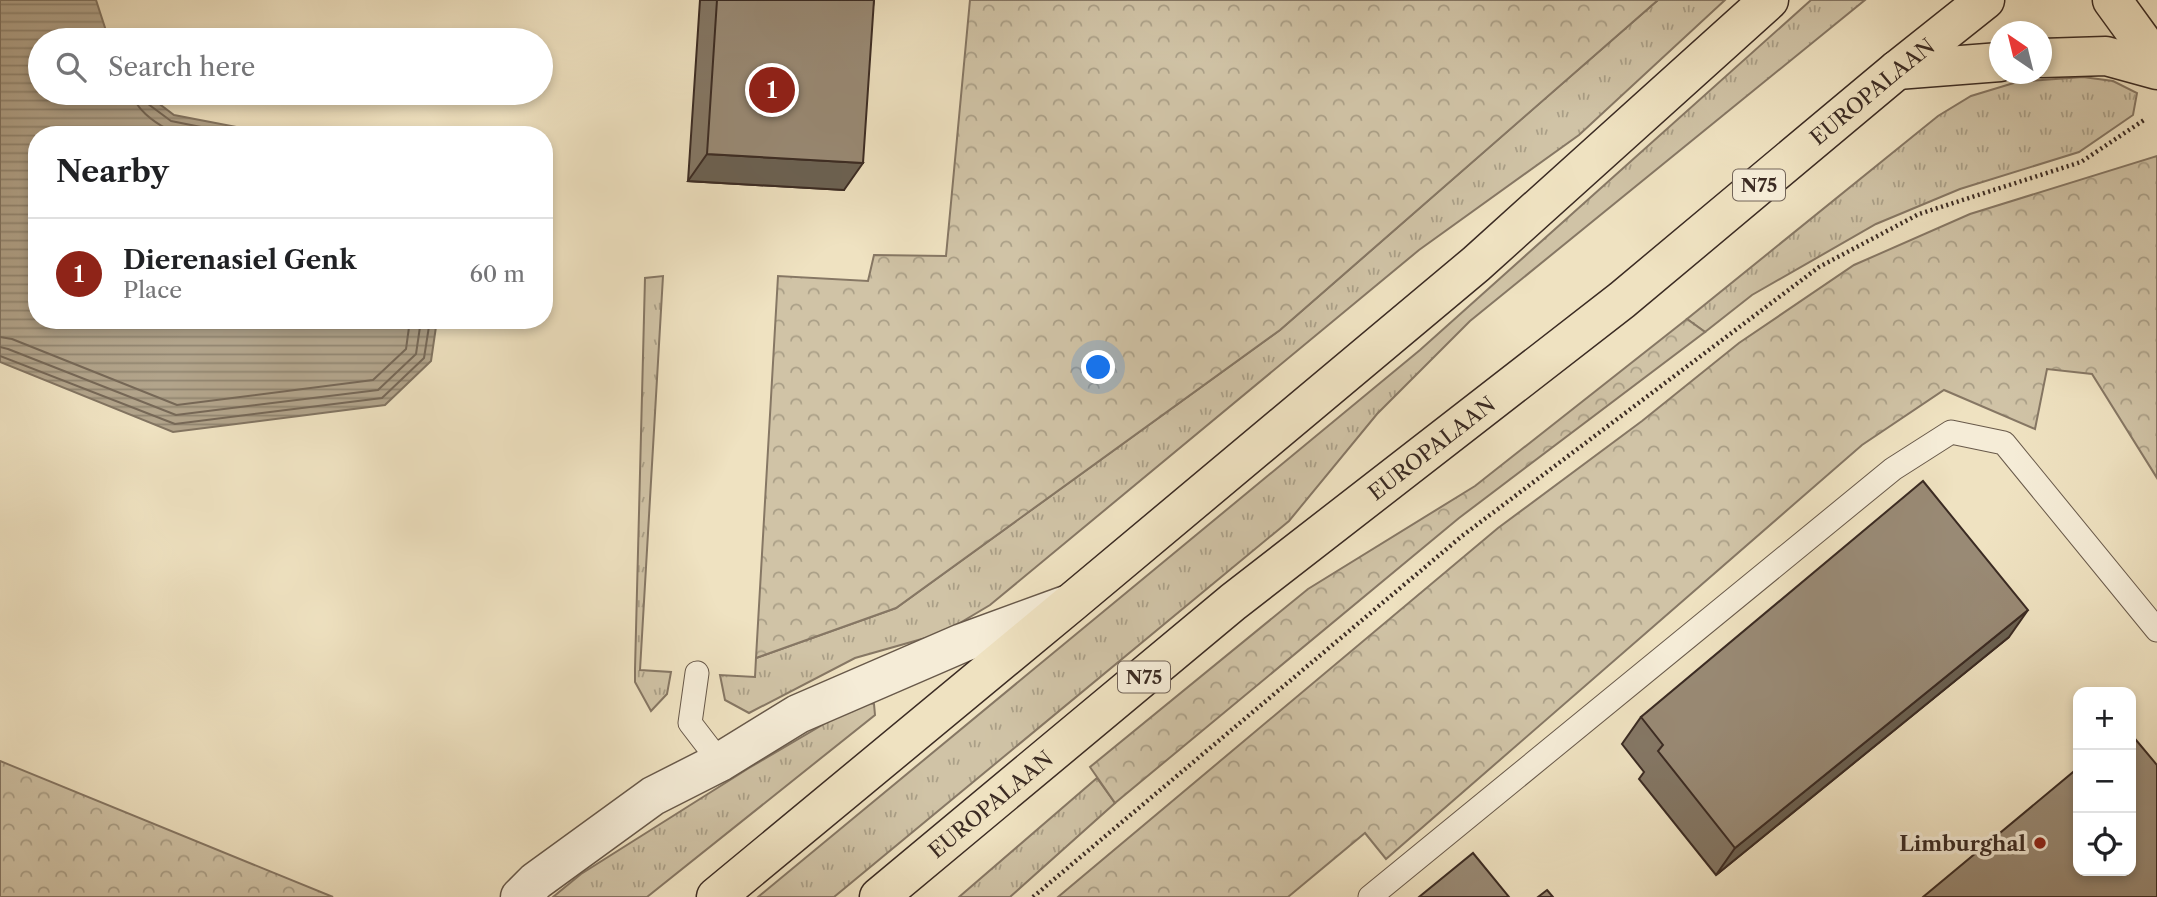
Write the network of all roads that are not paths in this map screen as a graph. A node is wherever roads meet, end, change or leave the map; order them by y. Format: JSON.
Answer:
{"nodes":[{"id":1,"x":1769,"y":0,"type":"edge"},
{"id":2,"x":1985,"y":0,"type":"edge"},
{"id":3,"x":2112,"y":0,"type":"edge"},
{"id":4,"x":2052,"y":58,"type":"edge"},
{"id":5,"x":2157,"y":62,"type":"edge"},
{"id":6,"x":1989,"y":63,"type":"edge"},
{"id":7,"x":1897,"y":70,"type":"junction"},
{"id":8,"x":2157,"y":70,"type":"edge"},
{"id":9,"x":1071,"y":603,"type":"junction"},
{"id":10,"x":2157,"y":630,"type":"edge"},
{"id":11,"x":696,"y":673,"type":"dead end"},
{"id":12,"x":720,"y":762,"type":"junction"},
{"id":13,"x":520,"y":897,"type":"edge"},
{"id":14,"x":716,"y":897,"type":"edge"},
{"id":15,"x":878,"y":897,"type":"edge"},
{"id":16,"x":1370,"y":897,"type":"edge"}],
"edges":[{"from":1,"to":9,"type":"main road"},
{"from":2,"to":7,"type":"main road","name":"EUROPALAAN","number":"N75"},
{"from":3,"to":5,"type":"main road"},
{"from":4,"to":8,"type":"main road"},
{"from":6,"to":7,"type":"main road"},
{"from":7,"to":15,"type":"main road","name":"EUROPALAAN","number":"N75"},
{"from":9,"to":12,"type":"street"},
{"from":9,"to":14,"type":"main road"},
{"from":10,"to":16,"type":"lane"},
{"from":11,"to":12,"type":"lane"},
{"from":12,"to":13,"type":"street"}]}
